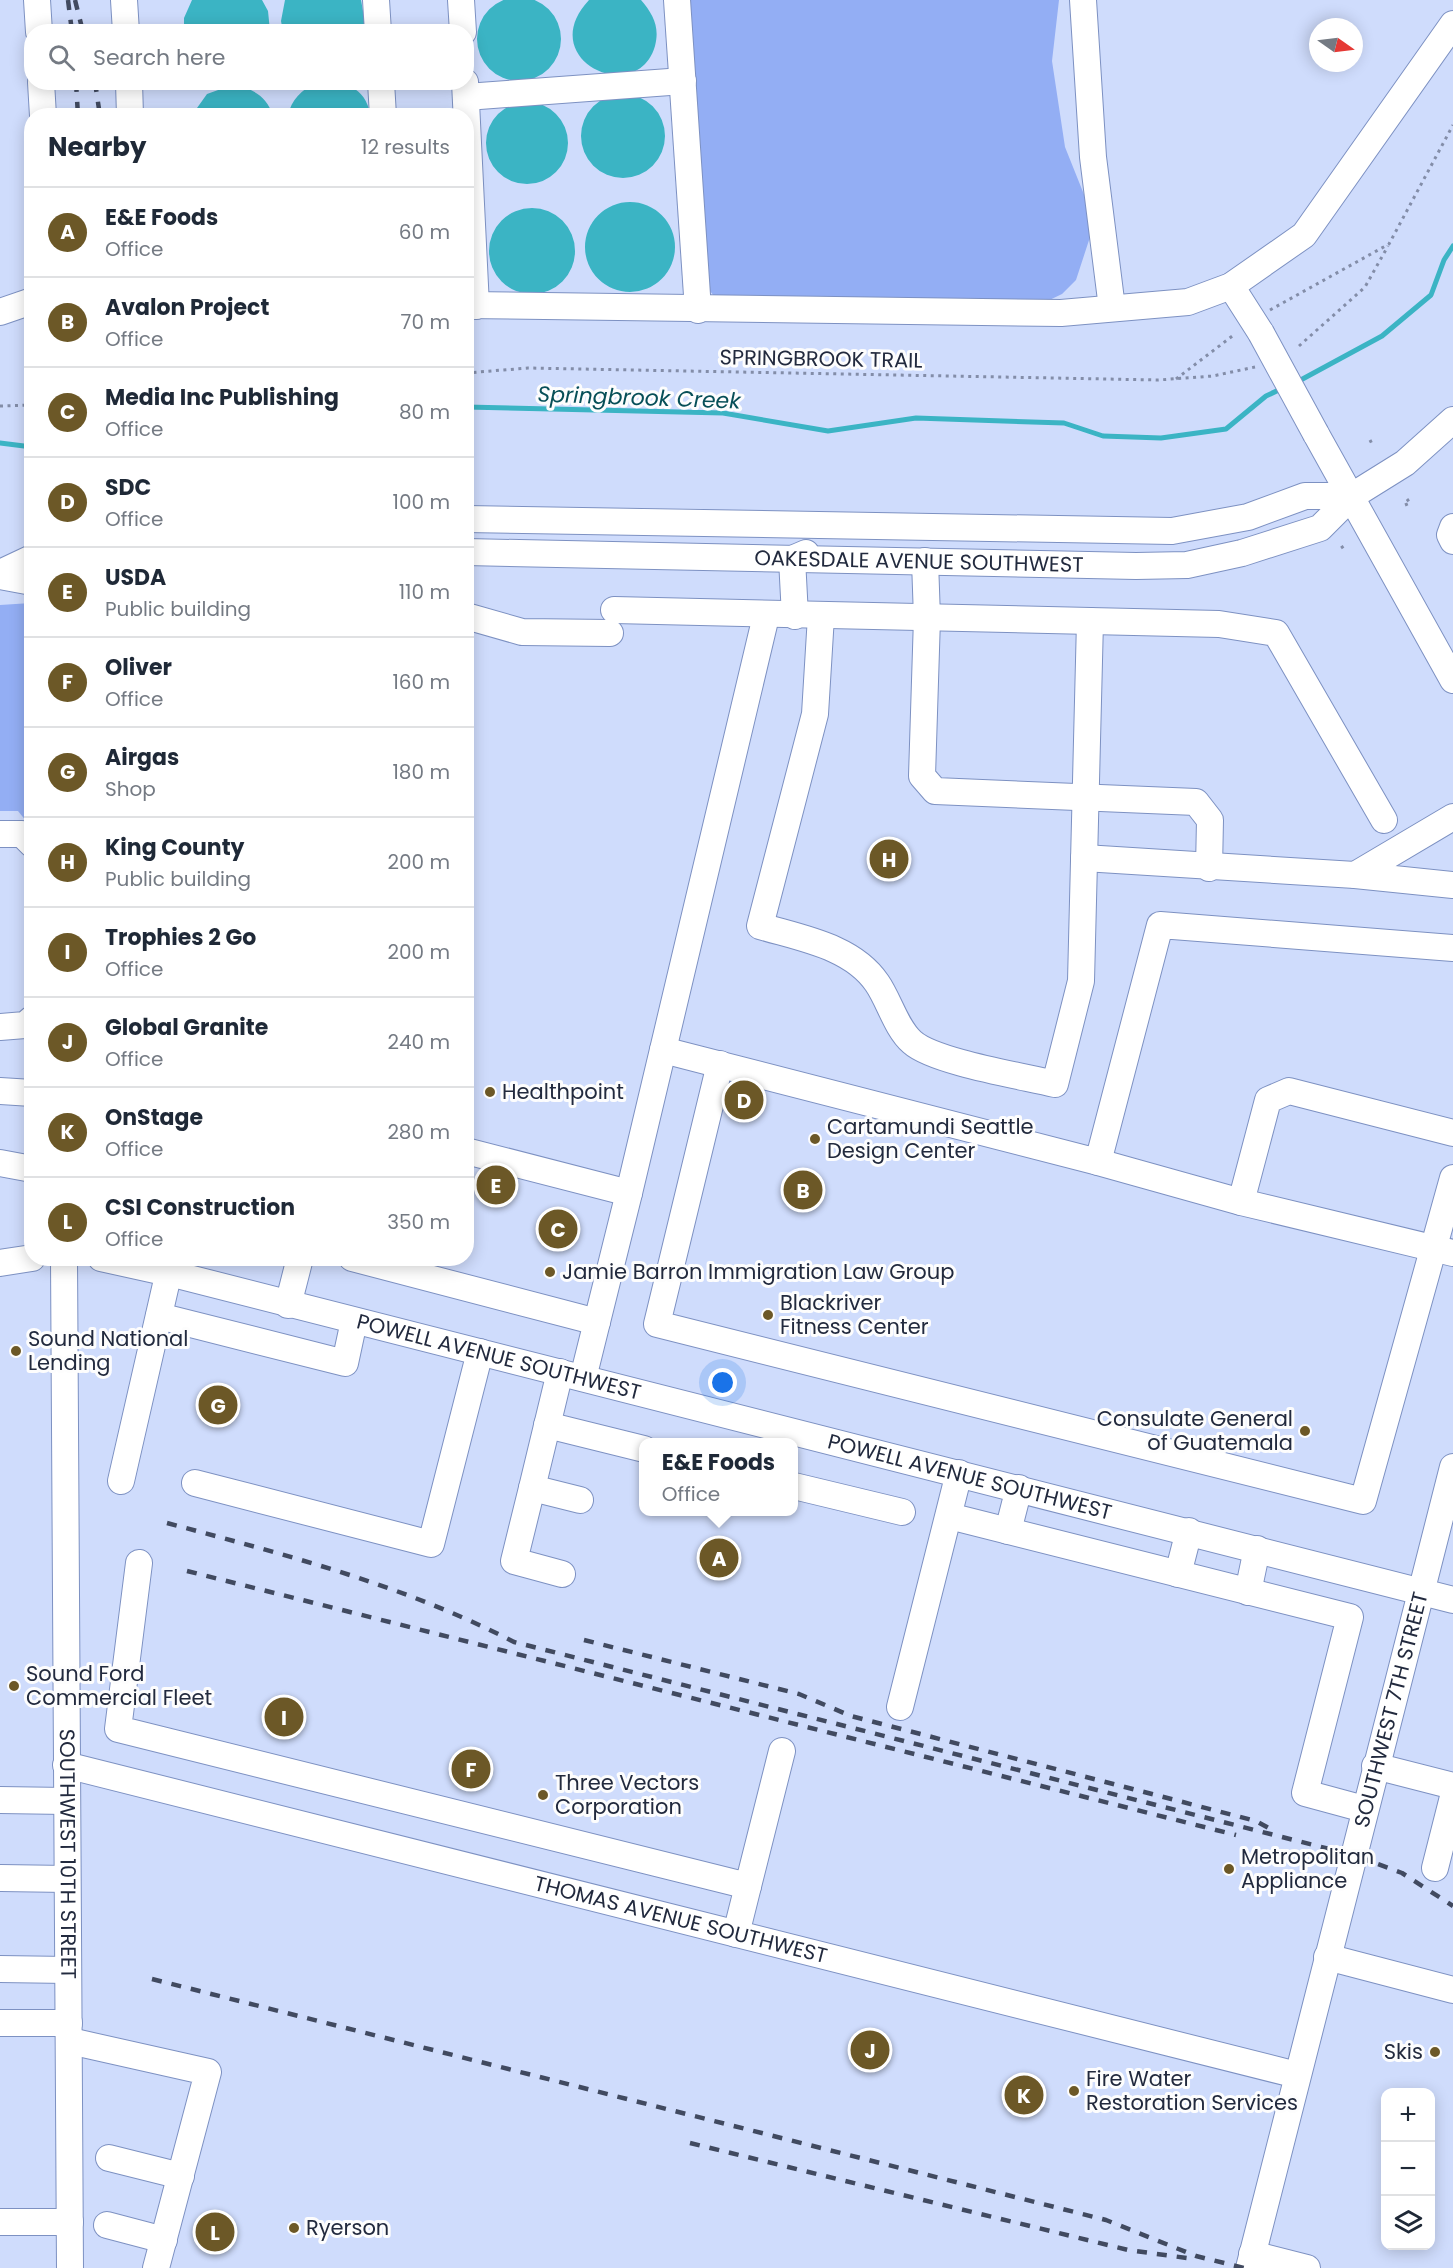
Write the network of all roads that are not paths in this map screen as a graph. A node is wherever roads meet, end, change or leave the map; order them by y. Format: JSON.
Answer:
{"nodes":[{"id":1,"x":37,"y":0,"type":"edge"},
{"id":2,"x":124,"y":0,"type":"edge"},
{"id":3,"x":376,"y":0,"type":"edge"},
{"id":4,"x":461,"y":0,"type":"edge"},
{"id":5,"x":677,"y":0,"type":"edge"},
{"id":6,"x":1083,"y":0,"type":"edge"},
{"id":7,"x":38,"y":24,"type":"edge"},
{"id":8,"x":126,"y":24,"type":"edge"},
{"id":9,"x":378,"y":24,"type":"edge"},
{"id":10,"x":462,"y":24,"type":"edge"},
{"id":11,"x":1453,"y":24,"type":"edge"},
{"id":12,"x":683,"y":81,"type":"junction"},
{"id":13,"x":41,"y":90,"type":"edge"},
{"id":14,"x":129,"y":90,"type":"edge"},
{"id":15,"x":381,"y":90,"type":"edge"},
{"id":16,"x":466,"y":90,"type":"edge"},
{"id":17,"x":474,"y":90,"type":"edge"},
{"id":18,"x":43,"y":108,"type":"edge"},
{"id":19,"x":130,"y":108,"type":"edge"},
{"id":20,"x":383,"y":108,"type":"edge"},
{"id":21,"x":466,"y":108,"type":"edge"},
{"id":22,"x":1231,"y":286,"type":"junction"},
{"id":23,"x":24,"y":304,"type":"edge"},
{"id":24,"x":474,"y":306,"type":"edge"},
{"id":25,"x":1112,"y":308,"type":"junction"},
{"id":26,"x":698,"y":310,"type":"junction"},
{"id":27,"x":0,"y":312,"type":"edge"},
{"id":28,"x":1453,"y":420,"type":"edge"},
{"id":29,"x":1352,"y":496,"type":"junction"},
{"id":30,"x":474,"y":519,"type":"edge"},
{"id":31,"x":1453,"y":527,"type":"edge"},
{"id":32,"x":1017,"y":530,"type":"junction"},
{"id":33,"x":1453,"y":541,"type":"edge"},
{"id":34,"x":474,"y":552,"type":"edge"},
{"id":35,"x":792,"y":559,"type":"junction"},
{"id":36,"x":925,"y":561,"type":"junction"},
{"id":37,"x":24,"y":562,"type":"edge"},
{"id":38,"x":0,"y":575,"type":"edge"},
{"id":39,"x":24,"y":580,"type":"edge"},
{"id":40,"x":766,"y":615,"type":"junction"},
{"id":41,"x":795,"y":616,"type":"junction"},
{"id":42,"x":821,"y":616,"type":"junction"},
{"id":43,"x":474,"y":618,"type":"edge"},
{"id":44,"x":927,"y":618,"type":"junction"},
{"id":45,"x":1090,"y":621,"type":"junction"},
{"id":46,"x":1453,"y":680,"type":"edge"},
{"id":47,"x":1086,"y":798,"type":"junction"},
{"id":48,"x":1453,"y":817,"type":"edge"},
{"id":49,"x":1384,"y":820,"type":"dead end"},
{"id":50,"x":0,"y":834,"type":"edge"},
{"id":51,"x":24,"y":836,"type":"edge"},
{"id":52,"x":1084,"y":858,"type":"junction"},
{"id":53,"x":1209,"y":868,"type":"junction"},
{"id":54,"x":1355,"y":875,"type":"junction"},
{"id":55,"x":1453,"y":885,"type":"edge"},
{"id":56,"x":1453,"y":948,"type":"edge"},
{"id":57,"x":663,"y":1050,"type":"junction"},
{"id":58,"x":720,"y":1064,"type":"junction"},
{"id":59,"x":0,"y":1091,"type":"edge"},
{"id":60,"x":24,"y":1092,"type":"edge"},
{"id":61,"x":1453,"y":1133,"type":"edge"},
{"id":62,"x":474,"y":1153,"type":"edge"},
{"id":63,"x":1098,"y":1162,"type":"junction"},
{"id":64,"x":0,"y":1163,"type":"edge"},
{"id":65,"x":24,"y":1168,"type":"edge"},
{"id":66,"x":1453,"y":1178,"type":"edge"},
{"id":67,"x":629,"y":1193,"type":"junction"},
{"id":68,"x":1241,"y":1202,"type":"junction"},
{"id":69,"x":1443,"y":1250,"type":"edge"},
{"id":70,"x":24,"y":1259,"type":"edge"},
{"id":71,"x":0,"y":1263,"type":"edge"},
{"id":72,"x":64,"y":1266,"type":"edge"},
{"id":73,"x":170,"y":1266,"type":"edge"},
{"id":74,"x":298,"y":1266,"type":"edge"},
{"id":75,"x":383,"y":1266,"type":"edge"},
{"id":76,"x":288,"y":1305,"type":"junction"},
{"id":77,"x":159,"y":1316,"type":"junction"},
{"id":78,"x":354,"y":1321,"type":"junction"},
{"id":79,"x":597,"y":1322,"type":"junction"},
{"id":80,"x":480,"y":1352,"type":"junction"},
{"id":81,"x":572,"y":1375,"type":"junction"},
{"id":82,"x":547,"y":1425,"type":"junction"},
{"id":83,"x":768,"y":1434,"type":"edge"},
{"id":84,"x":788,"y":1438,"type":"edge"},
{"id":85,"x":798,"y":1440,"type":"edge"},
{"id":86,"x":639,"y":1448,"type":"edge"},
{"id":87,"x":1453,"y":1467,"type":"edge"},
{"id":88,"x":960,"y":1473,"type":"junction"},
{"id":89,"x":121,"y":1481,"type":"dead end"},
{"id":90,"x":195,"y":1483,"type":"dead end"},
{"id":91,"x":798,"y":1487,"type":"edge"},
{"id":92,"x":532,"y":1488,"type":"junction"},
{"id":93,"x":1019,"y":1488,"type":"junction"},
{"id":94,"x":580,"y":1500,"type":"dead end"},
{"id":95,"x":902,"y":1512,"type":"dead end"},
{"id":96,"x":949,"y":1516,"type":"junction"},
{"id":97,"x":1008,"y":1531,"type":"junction"},
{"id":98,"x":1189,"y":1531,"type":"junction"},
{"id":99,"x":1257,"y":1549,"type":"junction"},
{"id":100,"x":140,"y":1563,"type":"dead end"},
{"id":101,"x":562,"y":1574,"type":"dead end"},
{"id":102,"x":1178,"y":1574,"type":"junction"},
{"id":103,"x":1419,"y":1591,"type":"junction"},
{"id":104,"x":1248,"y":1592,"type":"junction"},
{"id":105,"x":1453,"y":1600,"type":"edge"},
{"id":106,"x":900,"y":1707,"type":"dead end"},
{"id":107,"x":782,"y":1751,"type":"dead end"},
{"id":108,"x":66,"y":1765,"type":"junction"},
{"id":109,"x":1375,"y":1766,"type":"junction"},
{"id":110,"x":1453,"y":1786,"type":"edge"},
{"id":111,"x":1453,"y":1797,"type":"edge"},
{"id":112,"x":0,"y":1800,"type":"edge"},
{"id":113,"x":66,"y":1801,"type":"junction"},
{"id":114,"x":1365,"y":1809,"type":"junction"},
{"id":115,"x":1435,"y":1868,"type":"dead end"},
{"id":116,"x":1,"y":1878,"type":"edge"},
{"id":117,"x":67,"y":1879,"type":"junction"},
{"id":118,"x":748,"y":1886,"type":"junction"},
{"id":119,"x":736,"y":1934,"type":"junction"},
{"id":120,"x":1327,"y":1957,"type":"junction"},
{"id":121,"x":0,"y":1969,"type":"edge"},
{"id":122,"x":68,"y":1970,"type":"junction"},
{"id":123,"x":1453,"y":1990,"type":"edge"},
{"id":124,"x":0,"y":2023,"type":"edge"},
{"id":125,"x":69,"y":2032,"type":"junction"},
{"id":126,"x":1297,"y":2075,"type":"junction"},
{"id":127,"x":109,"y":2158,"type":"dead end"},
{"id":128,"x":181,"y":2175,"type":"junction"},
{"id":129,"x":0,"y":2222,"type":"edge"},
{"id":130,"x":70,"y":2222,"type":"junction"},
{"id":131,"x":107,"y":2225,"type":"dead end"},
{"id":132,"x":164,"y":2240,"type":"junction"},
{"id":133,"x":1250,"y":2261,"type":"edge"},
{"id":134,"x":70,"y":2268,"type":"edge"},
{"id":135,"x":156,"y":2268,"type":"edge"},
{"id":136,"x":1307,"y":2268,"type":"edge"}],
"edges":[{"from":1,"to":7,"type":"street"},
{"from":2,"to":8,"type":"street"},
{"from":3,"to":9,"type":"street"},
{"from":4,"to":10,"type":"street"},
{"from":5,"to":12,"type":"street"},
{"from":6,"to":25,"type":"street"},
{"from":11,"to":22,"type":"street"},
{"from":12,"to":17,"type":"street"},
{"from":12,"to":26,"type":"street"},
{"from":13,"to":18,"type":"street"},
{"from":14,"to":19,"type":"street"},
{"from":15,"to":20,"type":"street"},
{"from":16,"to":21,"type":"street"},
{"from":22,"to":25,"type":"street"},
{"from":22,"to":29,"type":"street","bridge":true},
{"from":23,"to":27,"type":"street"},
{"from":24,"to":26,"type":"street"},
{"from":25,"to":26,"type":"street"},
{"from":28,"to":29,"type":"street","name":"OAKESDALE AVENUE SOUTHWEST"},
{"from":29,"to":32,"type":"street","name":"OAKESDALE AVENUE SOUTHWEST"},
{"from":29,"to":36,"type":"street","name":"OAKESDALE AVENUE SOUTHWEST"},
{"from":29,"to":46,"type":"street"},
{"from":30,"to":32,"type":"street","name":"OAKESDALE AVENUE SOUTHWEST"},
{"from":31,"to":33,"type":"street"},
{"from":32,"to":35,"type":"street"},
{"from":34,"to":35,"type":"street","name":"OAKESDALE AVENUE SOUTHWEST"},
{"from":35,"to":36,"type":"street","name":"OAKESDALE AVENUE SOUTHWEST"},
{"from":35,"to":41,"type":"street"},
{"from":36,"to":44,"type":"street"},
{"from":37,"to":38,"type":"street"},
{"from":38,"to":39,"type":"street"},
{"from":40,"to":41,"type":"street"},
{"from":40,"to":43,"type":"street"},
{"from":40,"to":57,"type":"street"},
{"from":41,"to":42,"type":"street"},
{"from":42,"to":44,"type":"street"},
{"from":42,"to":52,"type":"street"},
{"from":44,"to":45,"type":"street"},
{"from":44,"to":47,"type":"street"},
{"from":45,"to":47,"type":"street"},
{"from":45,"to":49,"type":"street"},
{"from":47,"to":52,"type":"street"},
{"from":47,"to":53,"type":"street"},
{"from":48,"to":54,"type":"street"},
{"from":50,"to":51,"type":"street"},
{"from":52,"to":53,"type":"street"},
{"from":53,"to":54,"type":"street"},
{"from":54,"to":55,"type":"street"},
{"from":56,"to":63,"type":"street"},
{"from":57,"to":58,"type":"street"},
{"from":57,"to":67,"type":"street"},
{"from":58,"to":63,"type":"street"},
{"from":58,"to":69,"type":"street"},
{"from":59,"to":60,"type":"street"},
{"from":61,"to":68,"type":"street"},
{"from":62,"to":67,"type":"street"},
{"from":63,"to":68,"type":"street"},
{"from":64,"to":65,"type":"street"},
{"from":66,"to":69,"type":"street"},
{"from":67,"to":79,"type":"street"},
{"from":68,"to":69,"type":"street"},
{"from":70,"to":71,"type":"street"},
{"from":72,"to":108,"type":"street","name":"SOUTHWEST 10TH STREET"},
{"from":73,"to":76,"type":"street","name":"POWELL AVENUE SOUTHWEST"},
{"from":73,"to":77,"type":"street"},
{"from":74,"to":76,"type":"street"},
{"from":75,"to":79,"type":"street"},
{"from":76,"to":78,"type":"street","name":"POWELL AVENUE SOUTHWEST"},
{"from":77,"to":78,"type":"street"},
{"from":77,"to":89,"type":"street"},
{"from":78,"to":80,"type":"street","name":"POWELL AVENUE SOUTHWEST"},
{"from":79,"to":81,"type":"street"},
{"from":80,"to":81,"type":"street","name":"POWELL AVENUE SOUTHWEST"},
{"from":80,"to":90,"type":"street"},
{"from":81,"to":82,"type":"street"},
{"from":81,"to":83,"type":"street","name":"POWELL AVENUE SOUTHWEST"},
{"from":82,"to":86,"type":"street"},
{"from":82,"to":92,"type":"street"},
{"from":83,"to":84,"type":"street","name":"POWELL AVENUE SOUTHWEST"},
{"from":85,"to":88,"type":"street","name":"POWELL AVENUE SOUTHWEST"},
{"from":87,"to":103,"type":"street","name":"SOUTHWEST 7TH STREET"},
{"from":88,"to":93,"type":"street","name":"POWELL AVENUE SOUTHWEST"},
{"from":88,"to":96,"type":"street"},
{"from":91,"to":95,"type":"street"},
{"from":92,"to":94,"type":"street"},
{"from":92,"to":101,"type":"street"},
{"from":93,"to":97,"type":"street"},
{"from":93,"to":98,"type":"street","name":"POWELL AVENUE SOUTHWEST"},
{"from":96,"to":97,"type":"street"},
{"from":96,"to":106,"type":"street"},
{"from":97,"to":102,"type":"street"},
{"from":98,"to":99,"type":"street","name":"POWELL AVENUE SOUTHWEST"},
{"from":98,"to":102,"type":"street"},
{"from":99,"to":103,"type":"street","name":"POWELL AVENUE SOUTHWEST"},
{"from":99,"to":104,"type":"street"},
{"from":100,"to":118,"type":"street"},
{"from":102,"to":104,"type":"street"},
{"from":103,"to":105,"type":"street","name":"POWELL AVENUE SOUTHWEST"},
{"from":103,"to":109,"type":"street","name":"SOUTHWEST 7TH STREET"},
{"from":104,"to":114,"type":"street"},
{"from":107,"to":118,"type":"street"},
{"from":108,"to":113,"type":"street","name":"SOUTHWEST 10TH STREET"},
{"from":108,"to":119,"type":"street","name":"THOMAS AVENUE SOUTHWEST"},
{"from":109,"to":110,"type":"street"},
{"from":109,"to":114,"type":"street","name":"SOUTHWEST 7TH STREET"},
{"from":111,"to":115,"type":"street"},
{"from":112,"to":113,"type":"street"},
{"from":113,"to":117,"type":"street","name":"SOUTHWEST 10TH STREET"},
{"from":114,"to":120,"type":"street","name":"SOUTHWEST 7TH STREET"},
{"from":116,"to":117,"type":"street"},
{"from":117,"to":122,"type":"street","name":"SOUTHWEST 10TH STREET"},
{"from":118,"to":119,"type":"street"},
{"from":119,"to":126,"type":"street","name":"THOMAS AVENUE SOUTHWEST"},
{"from":120,"to":123,"type":"street"},
{"from":120,"to":126,"type":"street","name":"SOUTHWEST 7TH STREET"},
{"from":121,"to":122,"type":"street"},
{"from":122,"to":125,"type":"street","name":"SOUTHWEST 10TH STREET"},
{"from":124,"to":125,"type":"street"},
{"from":125,"to":128,"type":"street"},
{"from":125,"to":130,"type":"street","name":"SOUTHWEST 10TH STREET"},
{"from":126,"to":133,"type":"street","name":"SOUTHWEST 7TH STREET"},
{"from":127,"to":128,"type":"street"},
{"from":128,"to":132,"type":"street"},
{"from":129,"to":130,"type":"street"},
{"from":130,"to":134,"type":"street","name":"SOUTHWEST 10TH STREET"},
{"from":131,"to":132,"type":"street"},
{"from":132,"to":135,"type":"street"},
{"from":133,"to":136,"type":"street"}]}
